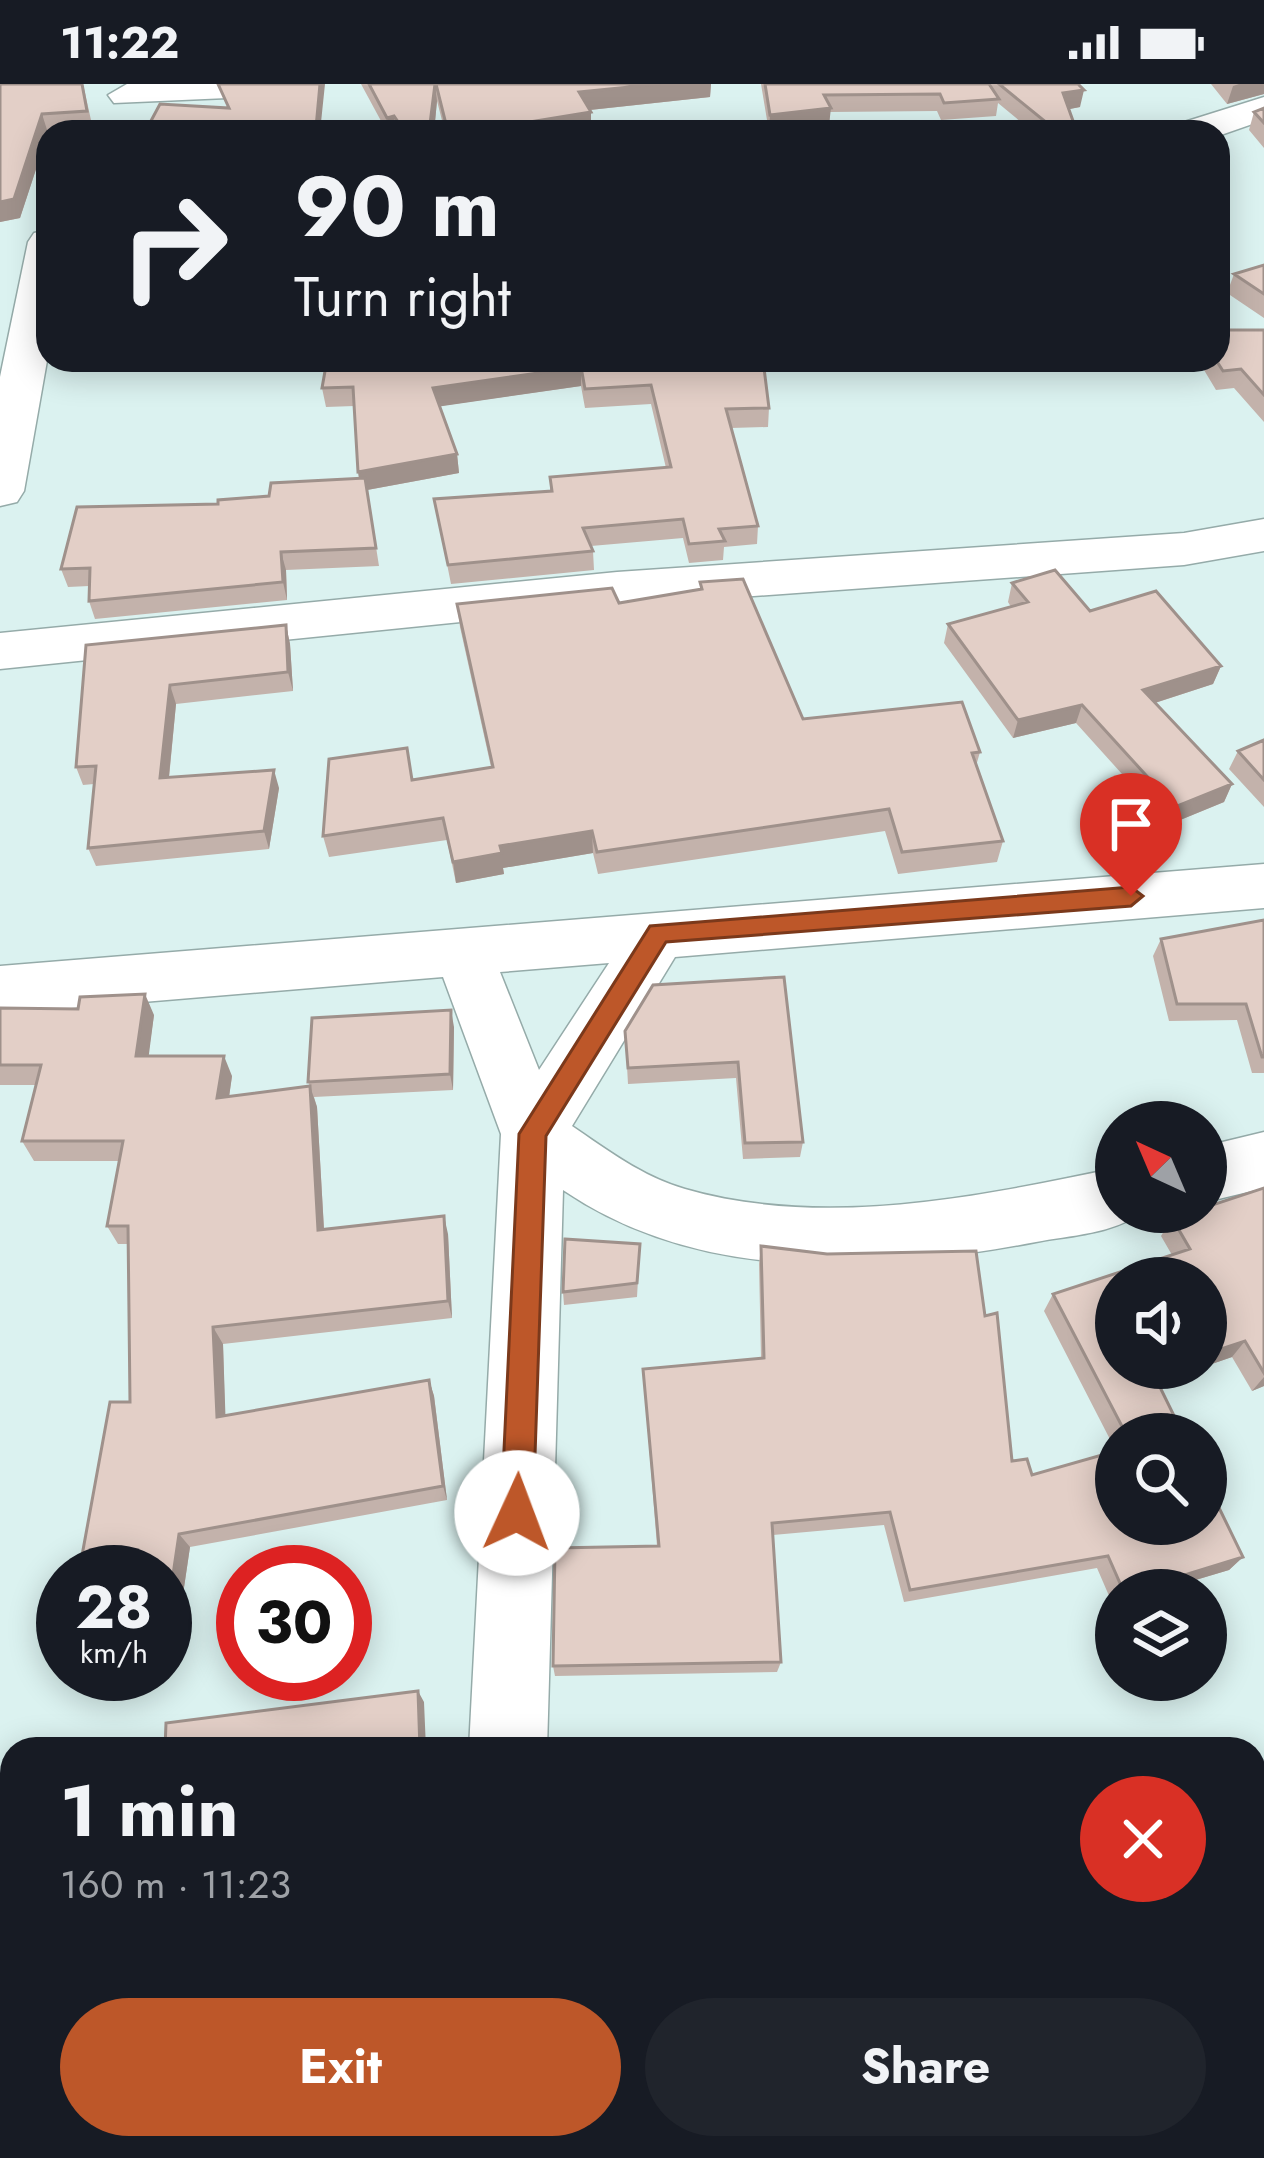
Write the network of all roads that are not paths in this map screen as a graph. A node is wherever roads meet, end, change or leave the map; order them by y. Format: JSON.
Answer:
{"nodes":[{"id":1,"x":296,"y":84,"type":"edge"},
{"id":2,"x":125,"y":90,"type":"edge"},
{"id":3,"x":1264,"y":108,"type":"edge"},
{"id":4,"x":116,"y":120,"type":"edge"},
{"id":5,"x":1228,"y":120,"type":"edge"},
{"id":6,"x":30,"y":249,"type":"edge"},
{"id":7,"x":36,"y":316,"type":"edge"},
{"id":8,"x":36,"y":361,"type":"edge"},
{"id":9,"x":0,"y":491,"type":"edge"},
{"id":10,"x":1264,"y":535,"type":"edge"},
{"id":11,"x":0,"y":651,"type":"edge"},
{"id":12,"x":1264,"y":886,"type":"edge"},
{"id":13,"x":659,"y":933,"type":"junction"},
{"id":14,"x":462,"y":949,"type":"junction"},
{"id":15,"x":0,"y":989,"type":"edge"},
{"id":16,"x":532,"y":1134,"type":"junction"},
{"id":17,"x":1264,"y":1160,"type":"edge"},
{"id":18,"x":1227,"y":1169,"type":"edge"},
{"id":19,"x":1095,"y":1201,"type":"edge"},
{"id":20,"x":508,"y":1737,"type":"edge"}],
"edges":[{"from":1,"to":2,"type":"street"},
{"from":2,"to":4,"type":"street"},
{"from":3,"to":5,"type":"street"},
{"from":6,"to":7,"type":"street"},
{"from":8,"to":9,"type":"street"},
{"from":10,"to":11,"type":"street"},
{"from":12,"to":13,"type":"street"},
{"from":13,"to":14,"type":"street"},
{"from":13,"to":16,"type":"street"},
{"from":14,"to":15,"type":"street"},
{"from":14,"to":16,"type":"street"},
{"from":16,"to":19,"type":"street"},
{"from":16,"to":20,"type":"street"},
{"from":17,"to":18,"type":"street"}]}
